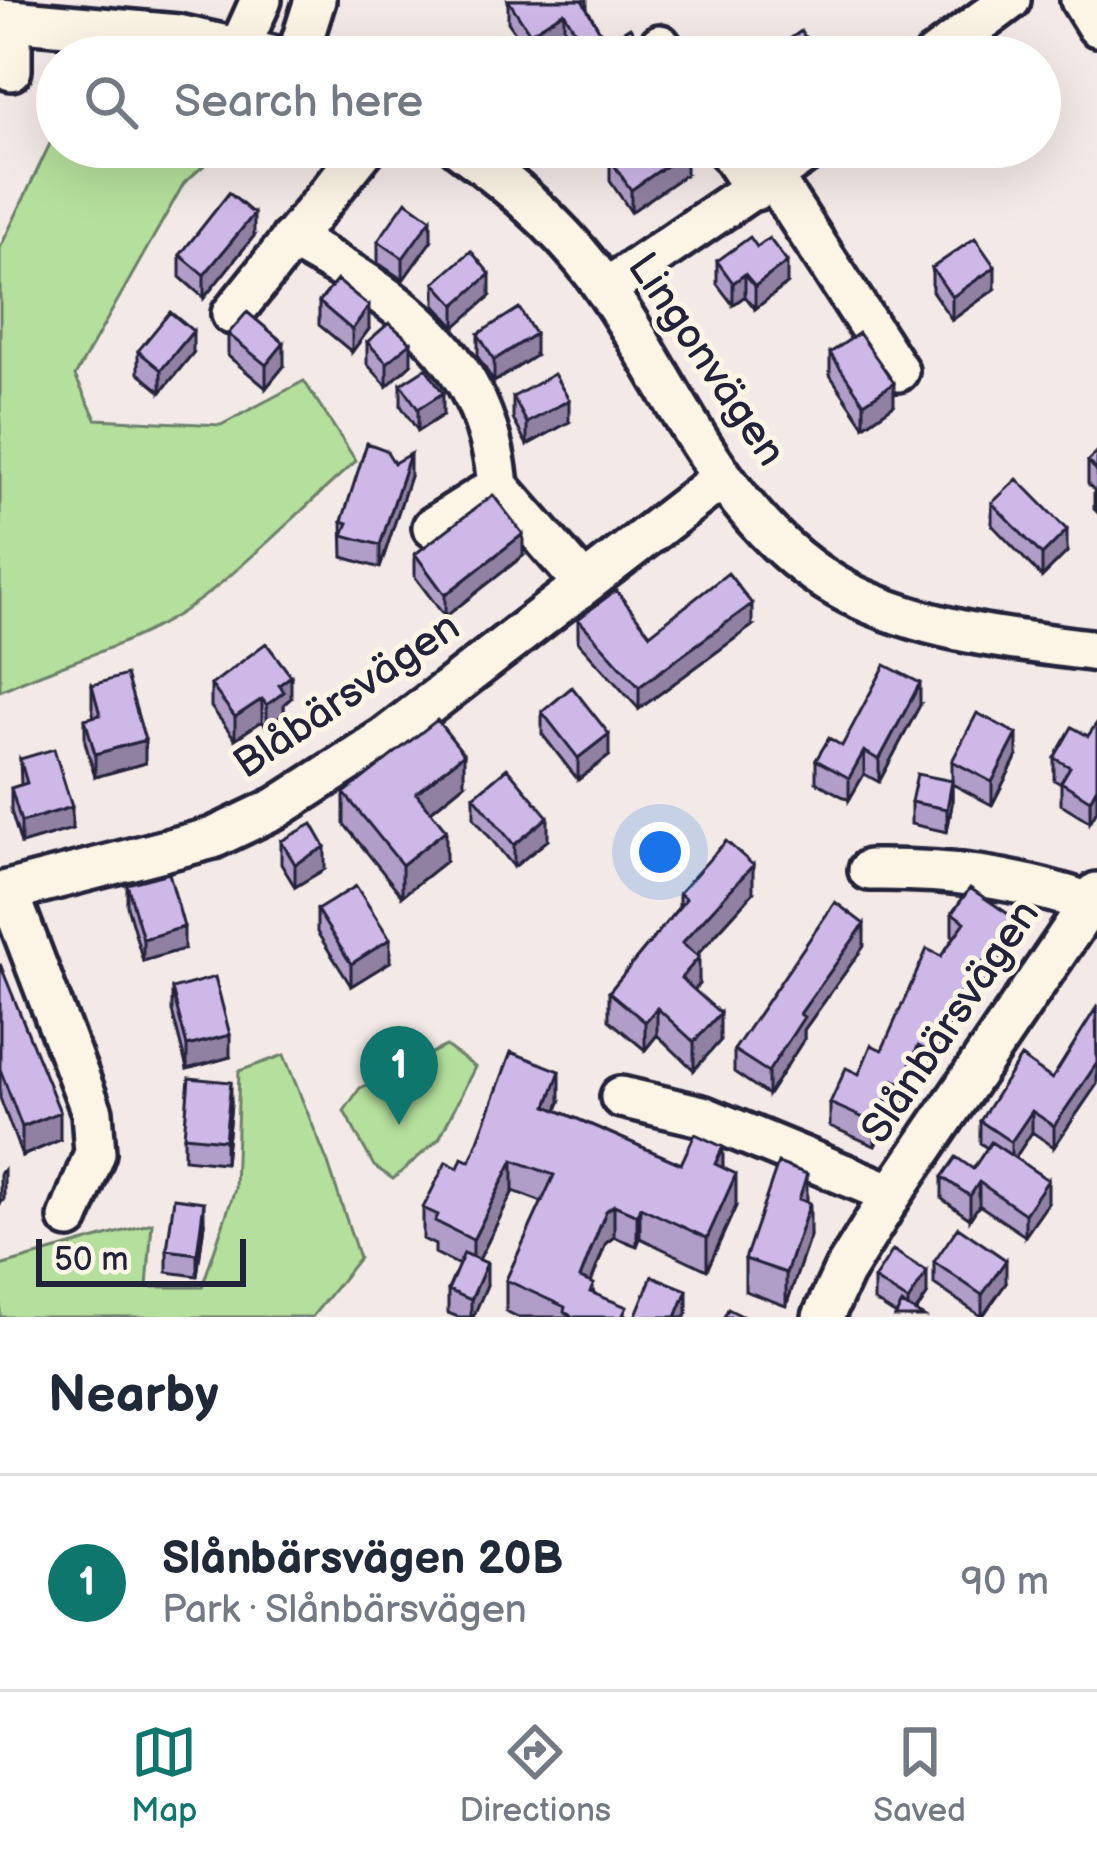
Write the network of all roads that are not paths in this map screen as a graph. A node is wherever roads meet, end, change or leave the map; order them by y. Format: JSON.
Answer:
{"nodes":[{"id":1,"x":261,"y":0,"type":"edge"},
{"id":2,"x":315,"y":0,"type":"edge"},
{"id":3,"x":1010,"y":0,"type":"edge"},
{"id":4,"x":1081,"y":0,"type":"edge"},
{"id":5,"x":6,"y":20,"type":"edge"},
{"id":6,"x":1097,"y":26,"type":"edge"},
{"id":7,"x":182,"y":36,"type":"edge"},
{"id":8,"x":258,"y":36,"type":"edge"},
{"id":9,"x":304,"y":36,"type":"edge"},
{"id":10,"x":962,"y":36,"type":"edge"},
{"id":11,"x":11,"y":70,"type":"dead end"},
{"id":12,"x":349,"y":168,"type":"edge"},
{"id":13,"x":488,"y":168,"type":"edge"},
{"id":14,"x":748,"y":168,"type":"edge"},
{"id":15,"x":786,"y":168,"type":"edge"},
{"id":16,"x":764,"y":184,"type":"junction"},
{"id":17,"x":291,"y":239,"type":"junction"},
{"id":18,"x":606,"y":290,"type":"junction"},
{"id":19,"x":232,"y":314,"type":"dead end"},
{"id":20,"x":898,"y":371,"type":"dead end"},
{"id":21,"x":722,"y":478,"type":"junction"},
{"id":22,"x":498,"y":486,"type":"junction"},
{"id":23,"x":433,"y":527,"type":"dead end"},
{"id":24,"x":584,"y":584,"type":"junction"},
{"id":25,"x":1097,"y":651,"type":"edge"},
{"id":26,"x":869,"y":869,"type":"dead end"},
{"id":27,"x":4,"y":892,"type":"edge"},
{"id":28,"x":1093,"y":898,"type":"edge"},
{"id":29,"x":621,"y":1096,"type":"dead end"},
{"id":30,"x":892,"y":1194,"type":"junction"},
{"id":31,"x":69,"y":1218,"type":"dead end"},
{"id":32,"x":823,"y":1317,"type":"edge"}],
"edges":[{"from":1,"to":8,"type":"street"},
{"from":2,"to":9,"type":"street"},
{"from":3,"to":10,"type":"street"},
{"from":4,"to":6,"type":"street"},
{"from":5,"to":7,"type":"street"},
{"from":5,"to":11,"type":"street"},
{"from":12,"to":17,"type":"street"},
{"from":13,"to":18,"type":"street","name":"Lingonvägen"},
{"from":14,"to":16,"type":"street"},
{"from":15,"to":16,"type":"street"},
{"from":16,"to":18,"type":"street"},
{"from":16,"to":20,"type":"street"},
{"from":17,"to":19,"type":"street"},
{"from":17,"to":22,"type":"street"},
{"from":18,"to":21,"type":"street","name":"Lingonvägen"},
{"from":21,"to":24,"type":"street","name":"Blåbärsvägen"},
{"from":21,"to":25,"type":"street","name":"Lingonvägen"},
{"from":22,"to":23,"type":"street"},
{"from":22,"to":24,"type":"street"},
{"from":24,"to":27,"type":"street","name":"Blåbärsvägen"},
{"from":26,"to":28,"type":"street","name":"Slånbärsvägen"},
{"from":27,"to":31,"type":"street","name":"Blåbärsvägen"},
{"from":28,"to":30,"type":"street","name":"Slånbärsvägen"},
{"from":29,"to":30,"type":"street","name":"Slånbärsvägen"},
{"from":30,"to":32,"type":"street","name":"Slånbärsvägen"}]}
